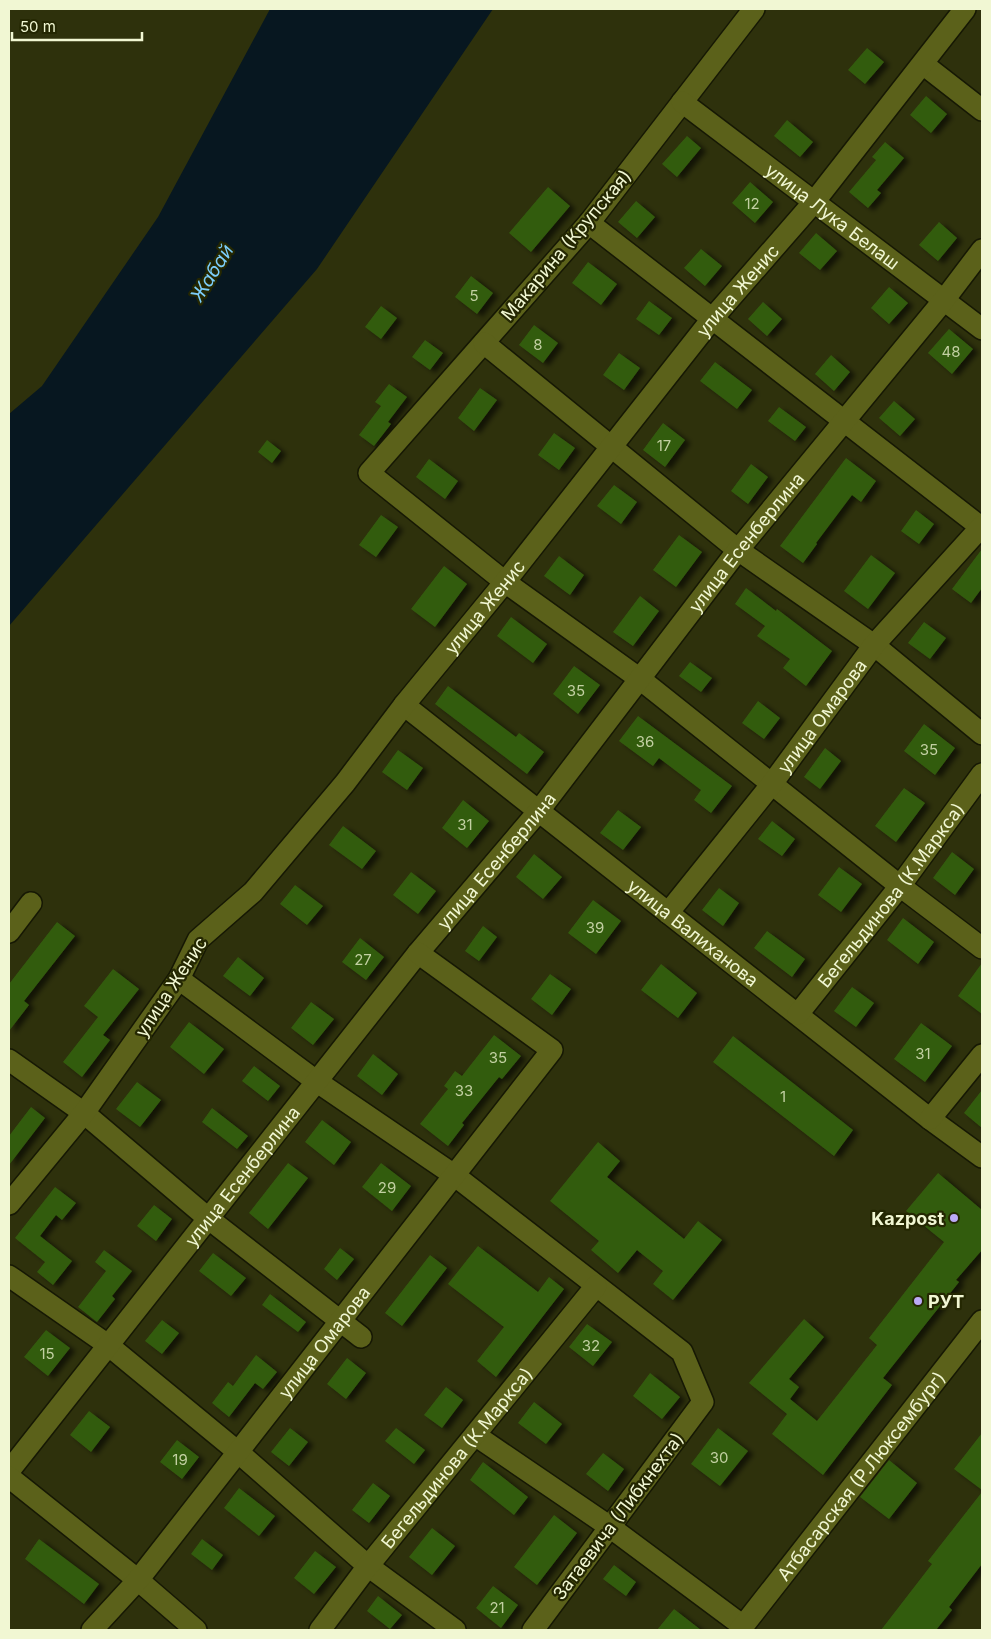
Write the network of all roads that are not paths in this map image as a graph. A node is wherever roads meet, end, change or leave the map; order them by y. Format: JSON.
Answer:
{"nodes":[{"id":1,"x":754,"y":9,"type":"edge"},
{"id":2,"x":965,"y":9,"type":"edge"},
{"id":3,"x":922,"y":64,"type":"junction"},
{"id":4,"x":682,"y":102,"type":"junction"},
{"id":5,"x":982,"y":110,"type":"edge"},
{"id":6,"x":814,"y":202,"type":"junction"},
{"id":7,"x":589,"y":223,"type":"junction"},
{"id":8,"x":982,"y":250,"type":"edge"},
{"id":9,"x":944,"y":300,"type":"junction"},
{"id":10,"x":712,"y":319,"type":"junction"},
{"id":11,"x":982,"y":329,"type":"edge"},
{"id":12,"x":484,"y":343,"type":"junction"},
{"id":13,"x":844,"y":421,"type":"junction"},
{"id":14,"x":611,"y":446,"type":"junction"},
{"id":15,"x":982,"y":528,"type":"edge"},
{"id":16,"x":738,"y":550,"type":"junction"},
{"id":17,"x":505,"y":582,"type":"junction"},
{"id":18,"x":874,"y":645,"type":"junction"},
{"id":19,"x":640,"y":679,"type":"junction"},
{"id":20,"x":404,"y":705,"type":"junction"},
{"id":21,"x":982,"y":734,"type":"edge"},
{"id":22,"x":982,"y":774,"type":"edge"},
{"id":23,"x":772,"y":785,"type":"junction"},
{"id":24,"x":538,"y":812,"type":"junction"},
{"id":25,"x":900,"y":886,"type":"junction"},
{"id":26,"x":31,"y":903,"type":"dead end"},
{"id":27,"x":668,"y":913,"type":"junction"},
{"id":28,"x":9,"y":932,"type":"edge"},
{"id":29,"x":982,"y":948,"type":"edge"},
{"id":30,"x":418,"y":953,"type":"junction"},
{"id":31,"x":179,"y":979,"type":"junction"},
{"id":32,"x":798,"y":1014,"type":"junction"},
{"id":33,"x":982,"y":1055,"type":"edge"},
{"id":34,"x":9,"y":1060,"type":"edge"},
{"id":35,"x":316,"y":1082,"type":"junction"},
{"id":36,"x":84,"y":1113,"type":"junction"},
{"id":37,"x":930,"y":1119,"type":"junction"},
{"id":38,"x":982,"y":1157,"type":"edge"},
{"id":39,"x":454,"y":1175,"type":"junction"},
{"id":40,"x":9,"y":1204,"type":"edge"},
{"id":41,"x":209,"y":1219,"type":"junction"},
{"id":42,"x":9,"y":1276,"type":"edge"},
{"id":43,"x":596,"y":1286,"type":"junction"},
{"id":44,"x":982,"y":1320,"type":"edge"},
{"id":45,"x":340,"y":1321,"type":"junction"},
{"id":46,"x":361,"y":1337,"type":"dead end"},
{"id":47,"x":108,"y":1345,"type":"junction"},
{"id":48,"x":475,"y":1435,"type":"junction"},
{"id":49,"x":238,"y":1452,"type":"junction"},
{"id":50,"x":9,"y":1471,"type":"edge"},
{"id":51,"x":9,"y":1477,"type":"edge"},
{"id":52,"x":610,"y":1527,"type":"junction"},
{"id":53,"x":368,"y":1566,"type":"junction"},
{"id":54,"x":138,"y":1580,"type":"junction"},
{"id":55,"x":741,"y":1628,"type":"edge"},
{"id":56,"x":92,"y":1630,"type":"edge"},
{"id":57,"x":196,"y":1630,"type":"edge"},
{"id":58,"x":320,"y":1630,"type":"edge"},
{"id":59,"x":455,"y":1630,"type":"edge"},
{"id":60,"x":533,"y":1630,"type":"edge"}],
"edges":[{"from":1,"to":4,"type":"street","name":"Макарина (Крупская)"},
{"from":2,"to":3,"type":"street","name":"улица Женис"},
{"from":3,"to":5,"type":"street"},
{"from":3,"to":6,"type":"street","name":"улица Женис"},
{"from":4,"to":6,"type":"street","name":"улица Лука Белаш"},
{"from":4,"to":7,"type":"street","name":"Макарина (Крупская)"},
{"from":6,"to":9,"type":"street","name":"улица Лука Белаш"},
{"from":6,"to":10,"type":"street","name":"улица Женис"},
{"from":7,"to":10,"type":"street"},
{"from":7,"to":12,"type":"street","name":"Макарина (Крупская)"},
{"from":8,"to":9,"type":"street","name":"улица Есенберлина"},
{"from":9,"to":11,"type":"street","name":"улица Лука Белаш"},
{"from":9,"to":13,"type":"street","name":"улица Есенберлина"},
{"from":10,"to":13,"type":"street"},
{"from":10,"to":14,"type":"street","name":"улица Женис"},
{"from":12,"to":14,"type":"street"},
{"from":12,"to":17,"type":"street","name":"Макарина (Крупская)"},
{"from":13,"to":15,"type":"street"},
{"from":13,"to":16,"type":"street","name":"улица Есенберлина"},
{"from":14,"to":16,"type":"street"},
{"from":14,"to":17,"type":"street","name":"улица Женис"},
{"from":15,"to":18,"type":"street","name":"улица Омарова"},
{"from":16,"to":18,"type":"street"},
{"from":16,"to":19,"type":"street","name":"улица Есенберлина"},
{"from":17,"to":19,"type":"street"},
{"from":17,"to":20,"type":"street","name":"улица Женис"},
{"from":18,"to":21,"type":"street"},
{"from":18,"to":23,"type":"street","name":"улица Омарова"},
{"from":19,"to":23,"type":"street"},
{"from":19,"to":24,"type":"street","name":"улица Есенберлина"},
{"from":20,"to":24,"type":"street","name":"улица Валиханова"},
{"from":20,"to":31,"type":"street","name":"улица Женис"},
{"from":22,"to":25,"type":"street","name":"Бегельдинова (К.Маркса)"},
{"from":23,"to":25,"type":"street"},
{"from":23,"to":27,"type":"street","name":"улица Омарова"},
{"from":24,"to":27,"type":"street","name":"улица Валиханова"},
{"from":24,"to":30,"type":"street","name":"улица Есенберлина"},
{"from":25,"to":29,"type":"street"},
{"from":25,"to":32,"type":"street","name":"Бегельдинова (К.Маркса)"},
{"from":26,"to":28,"type":"street"},
{"from":27,"to":32,"type":"street","name":"улица Валиханова"},
{"from":30,"to":35,"type":"street","name":"улица Есенберлина"},
{"from":30,"to":39,"type":"street","name":"улица Омарова"},
{"from":31,"to":35,"type":"street"},
{"from":31,"to":36,"type":"street","name":"улица Женис"},
{"from":32,"to":37,"type":"street","name":"улица Валиханова"},
{"from":33,"to":37,"type":"street"},
{"from":34,"to":36,"type":"street"},
{"from":35,"to":39,"type":"street"},
{"from":35,"to":41,"type":"street","name":"улица Есенберлина"},
{"from":36,"to":40,"type":"street","name":"улица Женис"},
{"from":36,"to":41,"type":"street"},
{"from":37,"to":38,"type":"street","name":"улица Валиханова"},
{"from":39,"to":43,"type":"street"},
{"from":39,"to":45,"type":"street","name":"улица Омарова"},
{"from":41,"to":45,"type":"street"},
{"from":41,"to":47,"type":"street","name":"улица Есенберлина"},
{"from":42,"to":47,"type":"street"},
{"from":43,"to":48,"type":"street","name":"Бегельдинова (К.Маркса)"},
{"from":43,"to":52,"type":"street","name":"Затаевича (Либкнехта)"},
{"from":44,"to":55,"type":"street","name":"Атбасарская (Р.Люксембург)"},
{"from":45,"to":46,"type":"street"},
{"from":45,"to":49,"type":"street","name":"улица Омарова"},
{"from":47,"to":49,"type":"street"},
{"from":47,"to":50,"type":"street","name":"улица Есенберлина"},
{"from":48,"to":52,"type":"street"},
{"from":48,"to":53,"type":"street","name":"Бегельдинова (К.Маркса)"},
{"from":49,"to":53,"type":"street"},
{"from":49,"to":54,"type":"street","name":"улица Омарова"},
{"from":51,"to":54,"type":"street"},
{"from":52,"to":55,"type":"street"},
{"from":52,"to":60,"type":"street","name":"Затаевича (Либкнехта)"},
{"from":53,"to":58,"type":"street","name":"Бегельдинова (К.Маркса)"},
{"from":53,"to":59,"type":"street"},
{"from":54,"to":56,"type":"street","name":"улица Омарова"},
{"from":54,"to":57,"type":"street"}]}
